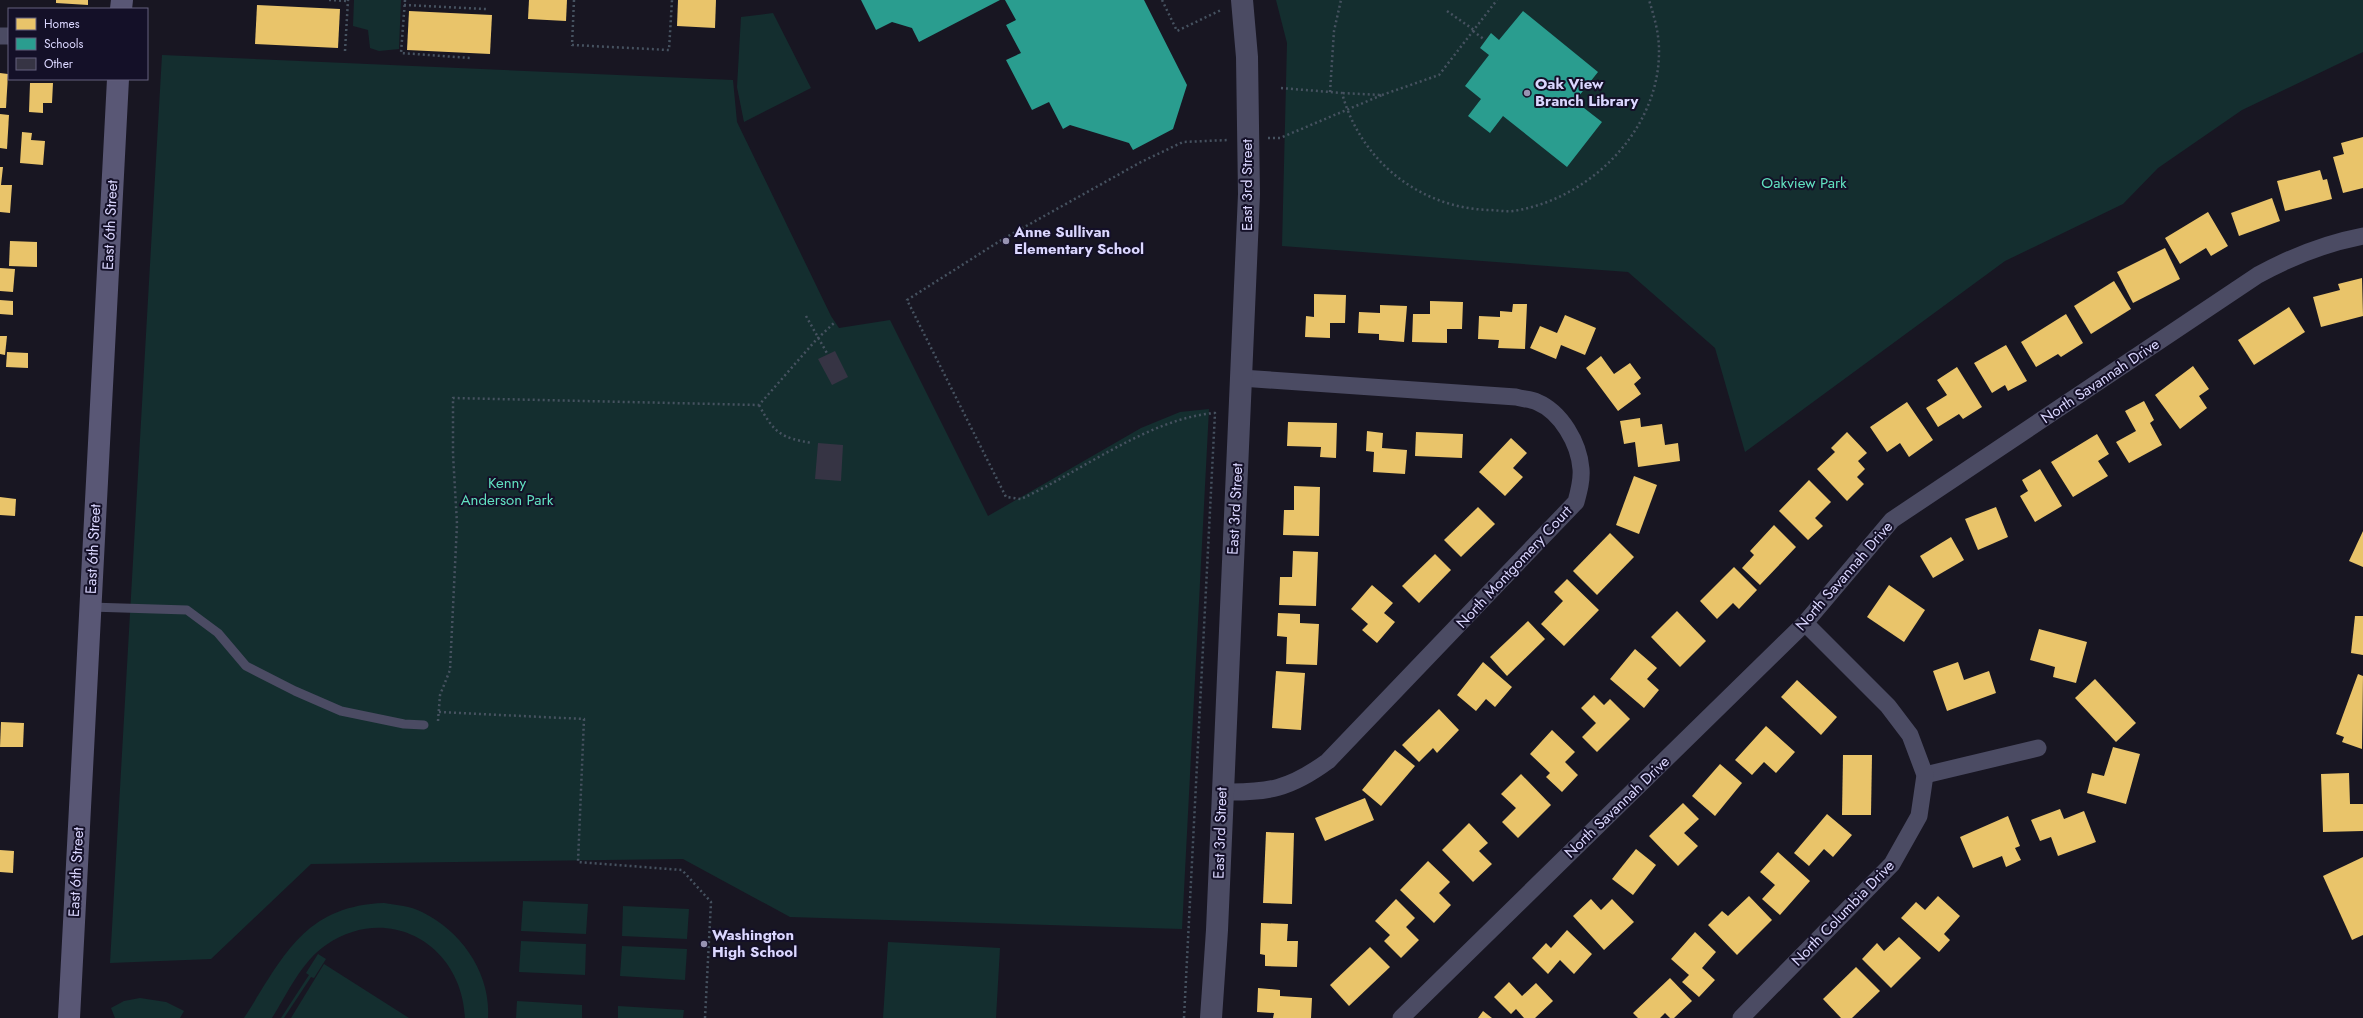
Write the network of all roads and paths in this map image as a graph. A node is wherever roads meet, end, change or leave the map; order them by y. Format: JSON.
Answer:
{"nodes":[{"id":1,"x":329,"y":0,"type":"edge"},
{"id":2,"x":348,"y":0,"type":"edge"},
{"id":3,"x":405,"y":0,"type":"edge"},
{"id":4,"x":574,"y":0,"type":"edge"},
{"id":5,"x":672,"y":0,"type":"edge"},
{"id":6,"x":1162,"y":0,"type":"edge"},
{"id":7,"x":1242,"y":0,"type":"edge"},
{"id":8,"x":1341,"y":0,"type":"edge"},
{"id":9,"x":1497,"y":0,"type":"edge"},
{"id":10,"x":1649,"y":0,"type":"edge"},
{"id":11,"x":404,"y":5,"type":"junction"},
{"id":12,"x":486,"y":10,"type":"dead end"},
{"id":13,"x":1221,"y":10,"type":"dead end"},
{"id":14,"x":1447,"y":11,"type":"dead end"},
{"id":15,"x":1473,"y":31,"type":"junction"},
{"id":16,"x":1485,"y":40,"type":"dead end"},
{"id":17,"x":345,"y":51,"type":"dead end"},
{"id":18,"x":470,"y":58,"type":"dead end"},
{"id":19,"x":118,"y":80,"type":"edge"},
{"id":20,"x":1281,"y":88,"type":"dead end"},
{"id":21,"x":1330,"y":92,"type":"junction"},
{"id":22,"x":1342,"y":93,"type":"junction"},
{"id":23,"x":1382,"y":95,"type":"junction"},
{"id":24,"x":1346,"y":111,"type":"junction"},
{"id":25,"x":1248,"y":139,"type":"junction"},
{"id":26,"x":2363,"y":236,"type":"edge"},
{"id":27,"x":806,"y":316,"type":"dead end"},
{"id":28,"x":836,"y":322,"type":"dead end"},
{"id":29,"x":818,"y":338,"type":"junction"},
{"id":30,"x":828,"y":355,"type":"dead end"},
{"id":31,"x":1241,"y":378,"type":"junction"},
{"id":32,"x":759,"y":405,"type":"junction"},
{"id":33,"x":812,"y":443,"type":"dead end"},
{"id":34,"x":90,"y":607,"type":"junction"},
{"id":35,"x":1805,"y":623,"type":"junction"},
{"id":36,"x":439,"y":712,"type":"junction"},
{"id":37,"x":424,"y":725,"type":"dead end"},
{"id":38,"x":437,"y":725,"type":"dead end"},
{"id":39,"x":2038,"y":748,"type":"dead end"},
{"id":40,"x":1925,"y":775,"type":"junction"},
{"id":41,"x":1222,"y":792,"type":"junction"},
{"id":42,"x":69,"y":1018,"type":"edge"},
{"id":43,"x":705,"y":1018,"type":"edge"},
{"id":44,"x":1184,"y":1018,"type":"edge"},
{"id":45,"x":1211,"y":1018,"type":"edge"},
{"id":46,"x":1401,"y":1018,"type":"edge"},
{"id":47,"x":1741,"y":1018,"type":"edge"}],
"edges":[{"from":1,"to":2,"type":"path"},
{"from":2,"to":17,"type":"path"},
{"from":3,"to":11,"type":"path"},
{"from":4,"to":5,"type":"path"},
{"from":6,"to":13,"type":"path"},
{"from":7,"to":25,"type":"street","name":"East 3rd Street"},
{"from":8,"to":21,"type":"path"},
{"from":9,"to":15,"type":"path"},
{"from":10,"to":24,"type":"path"},
{"from":11,"to":12,"type":"path"},
{"from":11,"to":18,"type":"path"},
{"from":14,"to":15,"type":"path"},
{"from":15,"to":16,"type":"path"},
{"from":15,"to":23,"type":"path"},
{"from":19,"to":34,"type":"main road","name":"East 6th Street"},
{"from":20,"to":21,"type":"path"},
{"from":21,"to":22,"type":"path"},
{"from":22,"to":23,"type":"path"},
{"from":22,"to":24,"type":"path"},
{"from":23,"to":24,"type":"path"},
{"from":24,"to":25,"type":"path"},
{"from":25,"to":31,"type":"street","name":"East 3rd Street"},
{"from":25,"to":44,"type":"path"},
{"from":26,"to":35,"type":"street","name":"North Savannah Drive"},
{"from":27,"to":29,"type":"path"},
{"from":28,"to":29,"type":"path"},
{"from":29,"to":30,"type":"path"},
{"from":29,"to":32,"type":"path"},
{"from":31,"to":41,"type":"street","name":"East 3rd Street"},
{"from":31,"to":41,"type":"street","name":"North Montgomery Court"},
{"from":32,"to":33,"type":"path"},
{"from":32,"to":36,"type":"path"},
{"from":34,"to":37,"type":"lane"},
{"from":34,"to":42,"type":"main road","name":"East 6th Street"},
{"from":35,"to":40,"type":"street","name":"North Columbia Drive"},
{"from":35,"to":46,"type":"street","name":"North Savannah Drive"},
{"from":36,"to":38,"type":"path"},
{"from":36,"to":43,"type":"path"},
{"from":39,"to":40,"type":"street"},
{"from":40,"to":47,"type":"street","name":"North Columbia Drive"},
{"from":41,"to":45,"type":"street","name":"East 3rd Street"}]}
